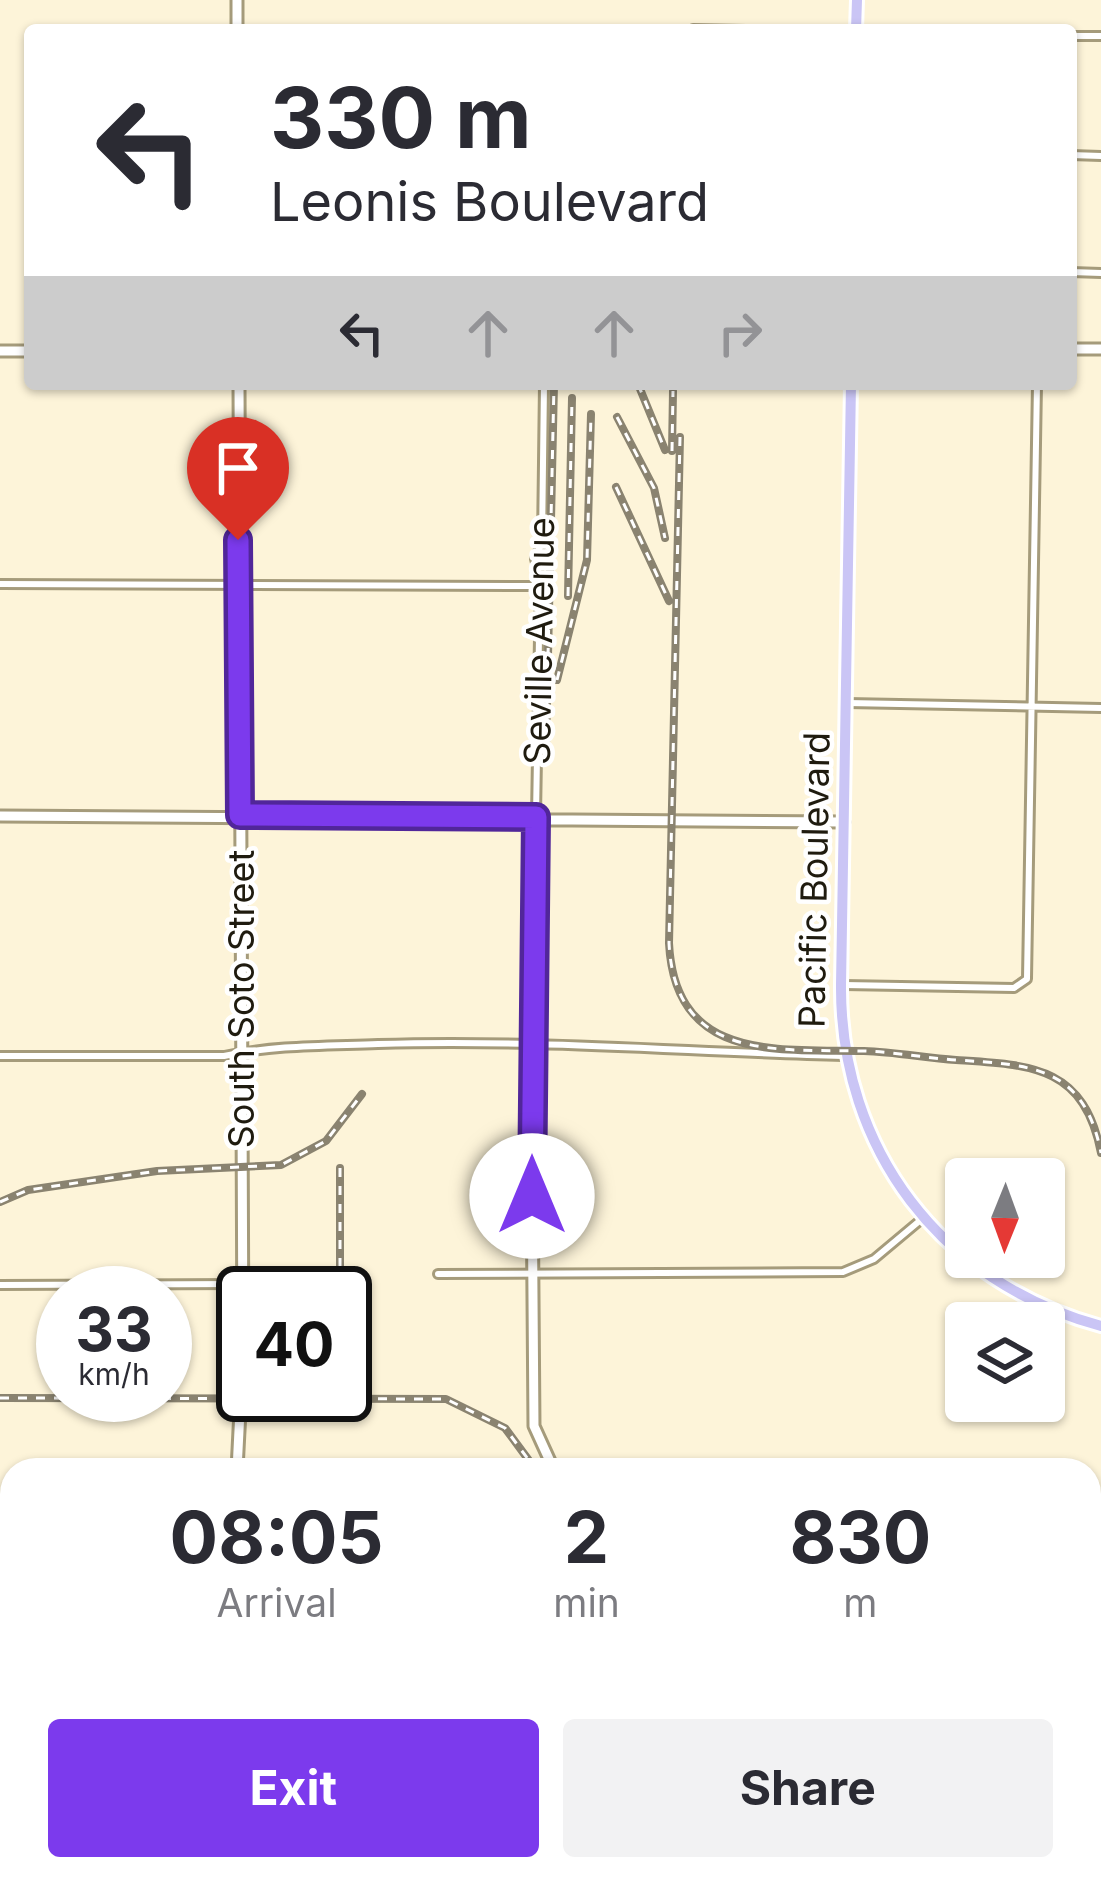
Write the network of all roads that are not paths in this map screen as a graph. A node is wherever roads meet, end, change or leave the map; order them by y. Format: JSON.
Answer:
{"nodes":[{"id":1,"x":239,"y":390,"type":"edge"},
{"id":2,"x":544,"y":390,"type":"edge"},
{"id":3,"x":851,"y":390,"type":"edge"},
{"id":4,"x":1037,"y":390,"type":"edge"},
{"id":5,"x":0,"y":584,"type":"edge"},
{"id":6,"x":238,"y":584,"type":"junction"},
{"id":7,"x":540,"y":586,"type":"junction"},
{"id":8,"x":846,"y":703,"type":"junction"},
{"id":9,"x":1032,"y":706,"type":"junction"},
{"id":10,"x":1101,"y":708,"type":"edge"},
{"id":11,"x":240,"y":815,"type":"junction"},
{"id":12,"x":0,"y":816,"type":"edge"},
{"id":13,"x":536,"y":817,"type":"junction"},
{"id":14,"x":844,"y":822,"type":"junction"},
{"id":15,"x":841,"y":986,"type":"junction"},
{"id":16,"x":531,"y":1042,"type":"junction"},
{"id":17,"x":241,"y":1052,"type":"junction"},
{"id":18,"x":843,"y":1056,"type":"junction"},
{"id":19,"x":0,"y":1057,"type":"edge"},
{"id":20,"x":923,"y":1218,"type":"junction"},
{"id":21,"x":242,"y":1266,"type":"edge"},
{"id":22,"x":438,"y":1274,"type":"dead end"},
{"id":23,"x":533,"y":1275,"type":"junction"},
{"id":24,"x":216,"y":1284,"type":"edge"},
{"id":25,"x":0,"y":1285,"type":"edge"},
{"id":26,"x":1101,"y":1326,"type":"edge"},
{"id":27,"x":238,"y":1422,"type":"edge"},
{"id":28,"x":237,"y":1458,"type":"edge"},
{"id":29,"x":549,"y":1458,"type":"edge"}],
"edges":[{"from":1,"to":6,"type":"main road","name":"South Soto Street"},
{"from":2,"to":7,"type":"street","name":"Seville Avenue"},
{"from":3,"to":8,"type":"main road","name":"Pacific Boulevard"},
{"from":4,"to":9,"type":"street"},
{"from":5,"to":6,"type":"street"},
{"from":6,"to":7,"type":"street"},
{"from":6,"to":11,"type":"main road","name":"South Soto Street"},
{"from":7,"to":13,"type":"street","name":"Seville Avenue"},
{"from":8,"to":9,"type":"street"},
{"from":8,"to":14,"type":"main road","name":"Pacific Boulevard"},
{"from":9,"to":10,"type":"street"},
{"from":9,"to":15,"type":"street"},
{"from":11,"to":12,"type":"main road"},
{"from":11,"to":13,"type":"main road"},
{"from":11,"to":17,"type":"main road","name":"South Soto Street"},
{"from":13,"to":14,"type":"main road"},
{"from":13,"to":16,"type":"main road","name":"Seville Avenue"},
{"from":14,"to":15,"type":"main road","name":"Pacific Boulevard"},
{"from":15,"to":18,"type":"main road","name":"Pacific Boulevard"},
{"from":16,"to":17,"type":"street"},
{"from":16,"to":18,"type":"street"},
{"from":16,"to":23,"type":"main road","name":"Seville Avenue"},
{"from":17,"to":19,"type":"street"},
{"from":17,"to":21,"type":"main road","name":"South Soto Street"},
{"from":18,"to":20,"type":"main road","name":"Pacific Boulevard"},
{"from":20,"to":23,"type":"street"},
{"from":20,"to":26,"type":"main road","name":"Pacific Boulevard"},
{"from":22,"to":23,"type":"street"},
{"from":23,"to":29,"type":"main road","name":"Seville Avenue"},
{"from":24,"to":25,"type":"street"},
{"from":27,"to":28,"type":"main road","name":"South Soto Street"}]}
